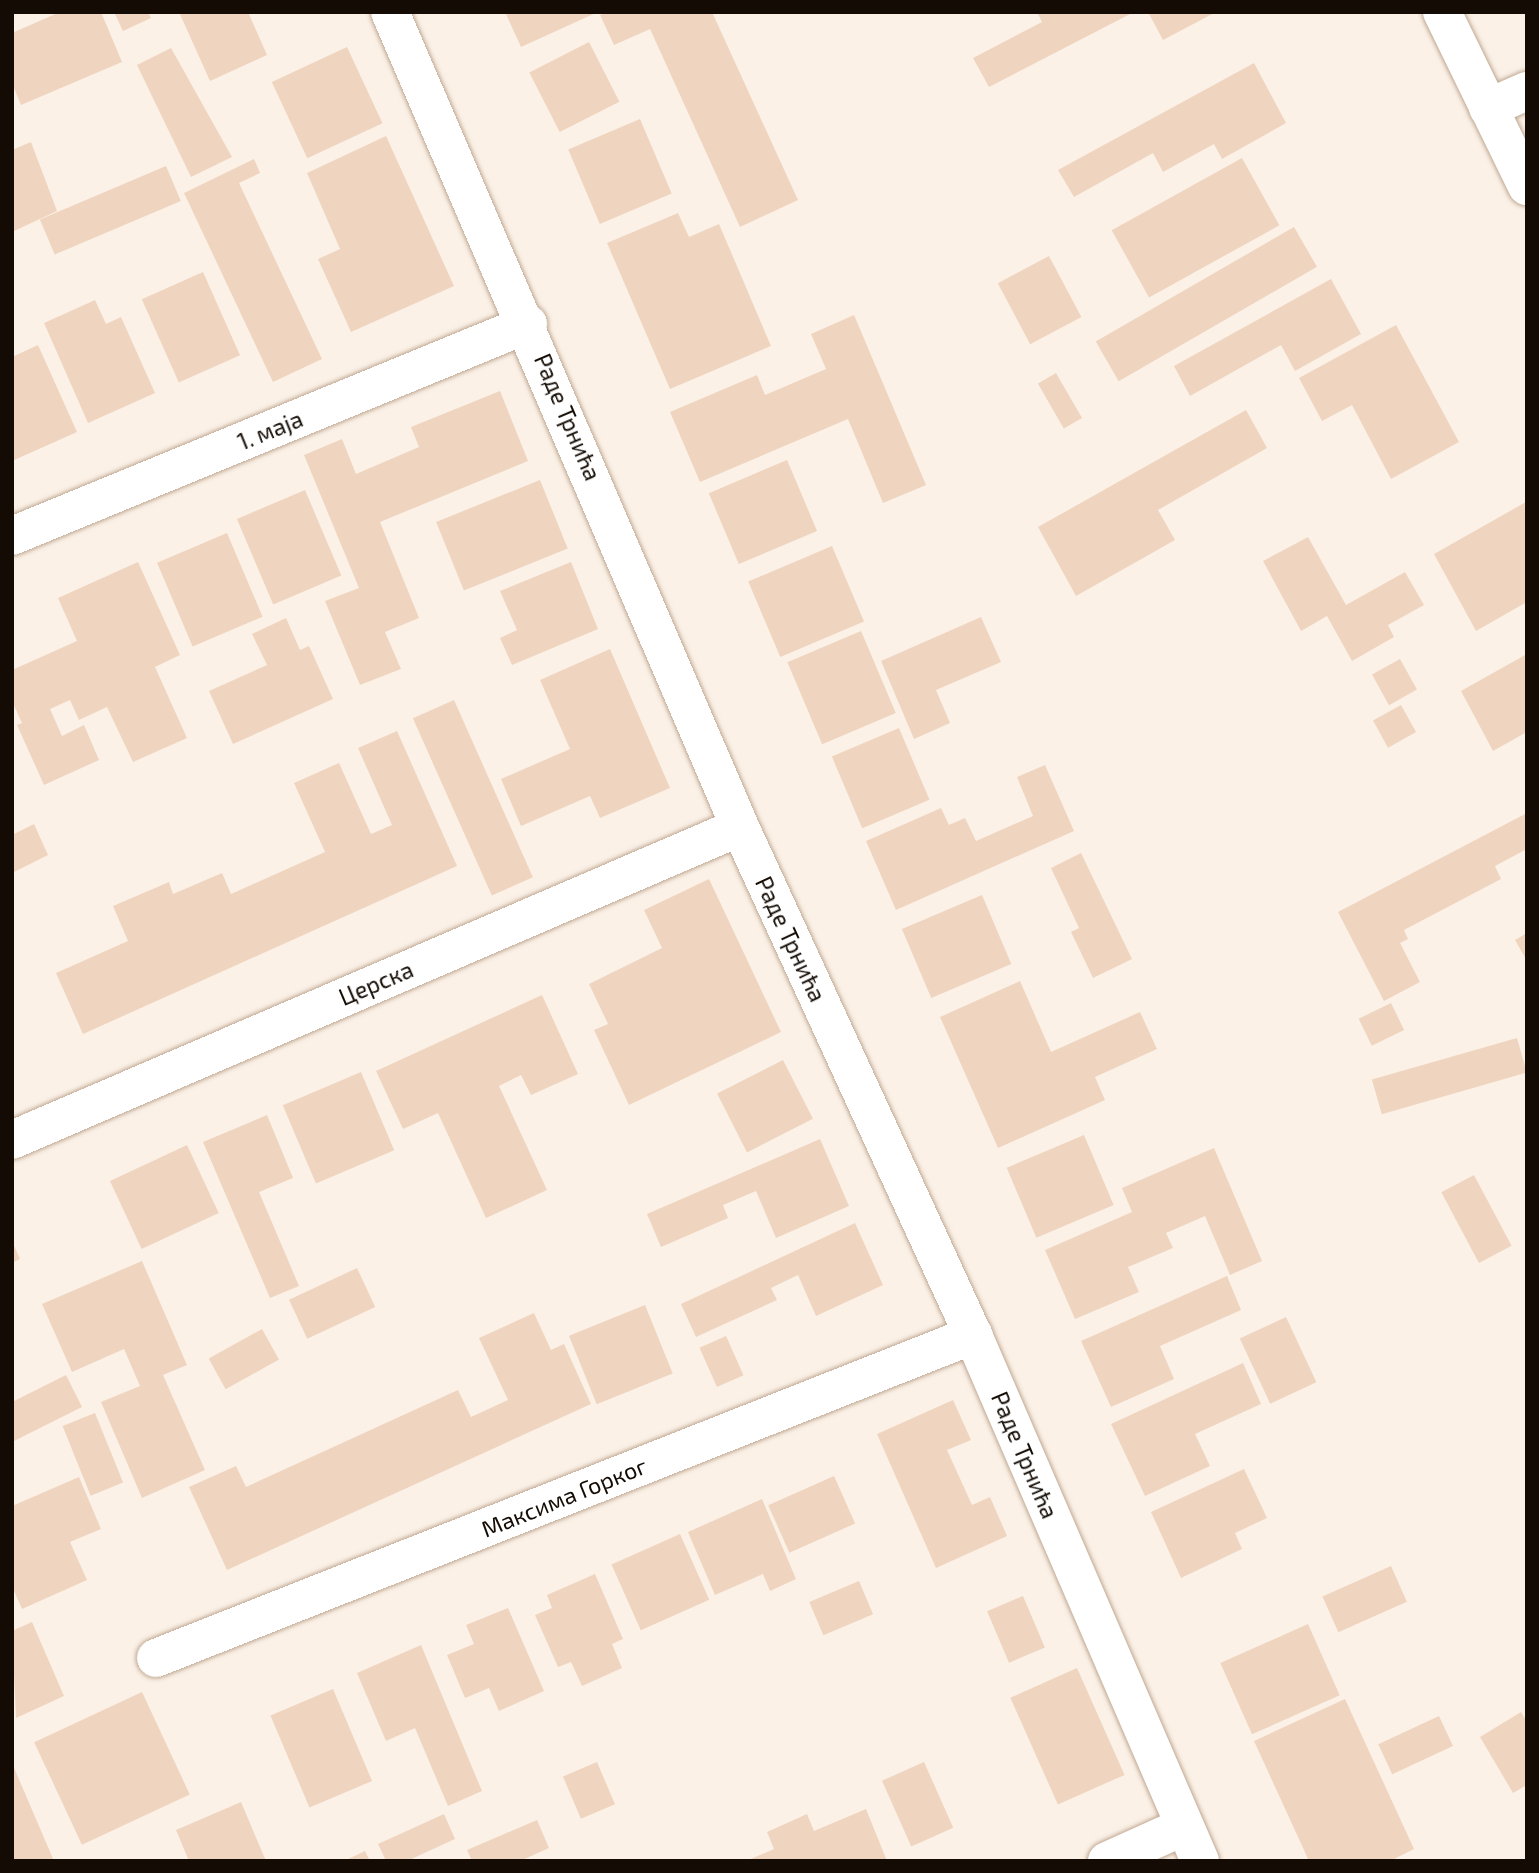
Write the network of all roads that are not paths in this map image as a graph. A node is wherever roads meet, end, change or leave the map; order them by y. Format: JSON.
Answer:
{"nodes":[{"id":1,"x":390,"y":12,"type":"edge"},
{"id":2,"x":1441,"y":12,"type":"edge"},
{"id":3,"x":1527,"y":91,"type":"edge"},
{"id":4,"x":1488,"y":108,"type":"junction"},
{"id":5,"x":1527,"y":186,"type":"edge"},
{"id":6,"x":528,"y":324,"type":"junction"},
{"id":7,"x":12,"y":536,"type":"edge"},
{"id":8,"x":740,"y":827,"type":"junction"},
{"id":9,"x":12,"y":1140,"type":"edge"},
{"id":10,"x":973,"y":1335,"type":"junction"},
{"id":11,"x":156,"y":1658,"type":"dead end"},
{"id":12,"x":1185,"y":1826,"type":"junction"},
{"id":13,"x":1107,"y":1861,"type":"edge"},
{"id":14,"x":1200,"y":1861,"type":"edge"}],
"edges":[{"from":1,"to":6,"type":"street","name":"Раде Трнића"},
{"from":2,"to":4,"type":"street"},
{"from":3,"to":4,"type":"street"},
{"from":4,"to":5,"type":"street"},
{"from":6,"to":7,"type":"street","name":"1. маја"},
{"from":6,"to":8,"type":"street","name":"Раде Трнића"},
{"from":8,"to":9,"type":"street","name":"Церска"},
{"from":8,"to":10,"type":"street","name":"Раде Трнића"},
{"from":10,"to":11,"type":"street","name":"Максима Горког"},
{"from":10,"to":12,"type":"street","name":"Раде Трнића"},
{"from":12,"to":13,"type":"street"},
{"from":12,"to":14,"type":"street","name":"Раде Трнића"}]}
